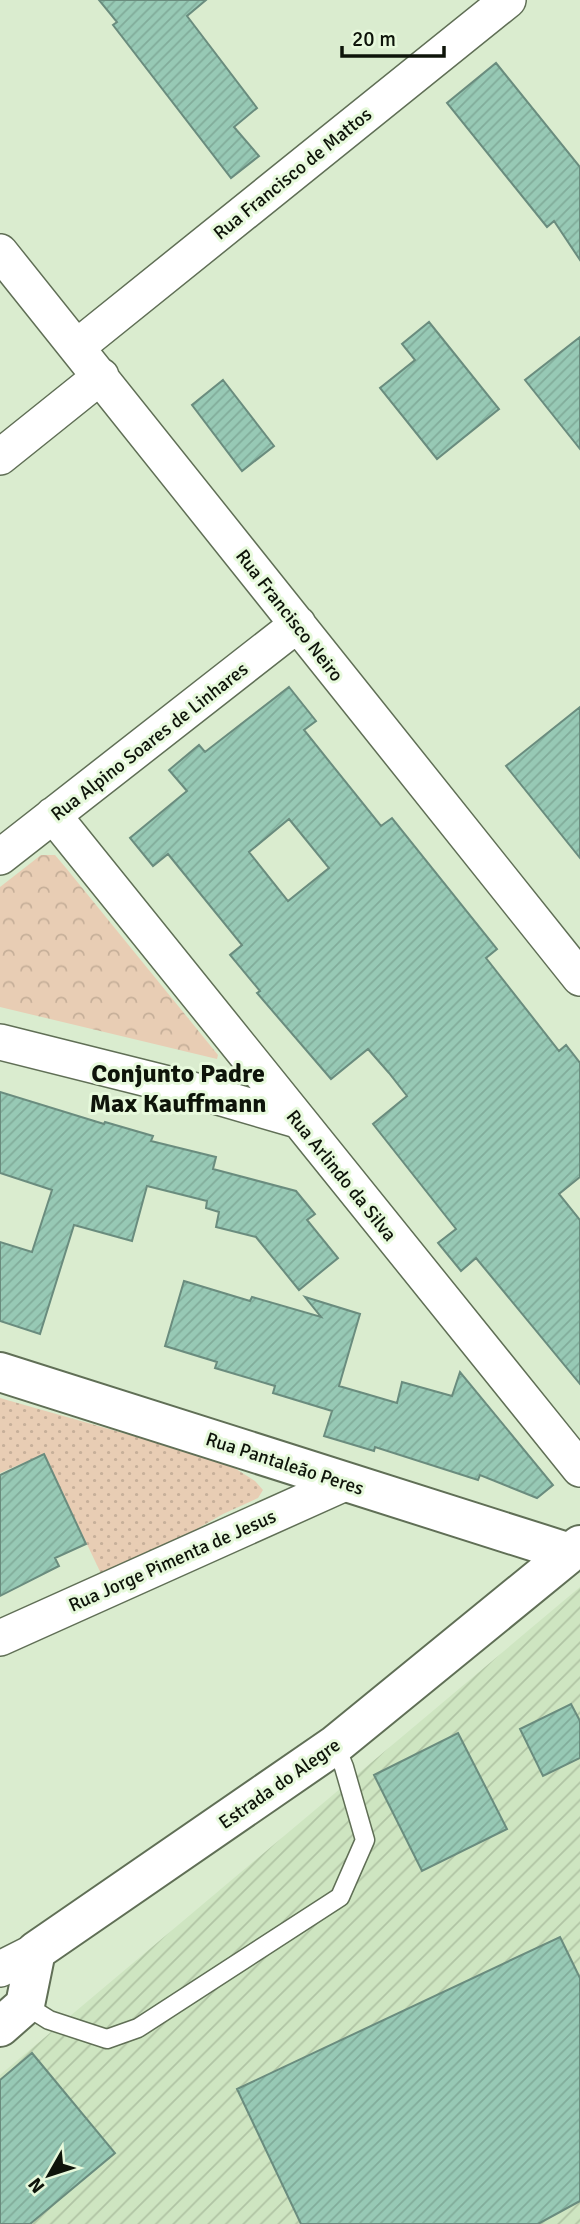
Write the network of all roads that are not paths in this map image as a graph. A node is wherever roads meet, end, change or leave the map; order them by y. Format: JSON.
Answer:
{"nodes":[{"id":1,"x":508,"y":0,"type":"edge"},
{"id":2,"x":0,"y":252,"type":"edge"},
{"id":3,"x":77,"y":347,"type":"junction"},
{"id":4,"x":101,"y":376,"type":"junction"},
{"id":5,"x":0,"y":457,"type":"edge"},
{"id":6,"x":298,"y":624,"type":"junction"},
{"id":7,"x":53,"y":816,"type":"junction"},
{"id":8,"x":0,"y":857,"type":"edge"},
{"id":9,"x":580,"y":978,"type":"edge"},
{"id":10,"x":0,"y":1042,"type":"edge"},
{"id":11,"x":297,"y":1120,"type":"junction"},
{"id":12,"x":0,"y":1372,"type":"edge"},
{"id":13,"x":580,"y":1469,"type":"edge"},
{"id":14,"x":345,"y":1483,"type":"junction"},
{"id":15,"x":575,"y":1549,"type":"edge"},
{"id":16,"x":0,"y":1639,"type":"edge"},
{"id":17,"x":335,"y":1745,"type":"junction"},
{"id":18,"x":36,"y":1951,"type":"junction"},
{"id":19,"x":0,"y":1969,"type":"edge"},
{"id":20,"x":13,"y":2016,"type":"edge"}],
"edges":[{"from":1,"to":3,"type":"street","name":"Rua Francisco de Mattos"},
{"from":2,"to":3,"type":"street","name":"Rua Francisco Neiro"},
{"from":3,"to":4,"type":"street","name":"Rua Francisco Neiro"},
{"from":4,"to":5,"type":"street"},
{"from":4,"to":6,"type":"street","name":"Rua Francisco Neiro"},
{"from":6,"to":7,"type":"street","name":"Rua Alpino Soares de Linhares"},
{"from":6,"to":9,"type":"street","name":"Rua Francisco Neiro"},
{"from":7,"to":8,"type":"street","name":"Rua Alpino Soares de Linhares"},
{"from":7,"to":11,"type":"street","name":"Rua Arlindo da Silva"},
{"from":10,"to":11,"type":"street"},
{"from":11,"to":13,"type":"street","name":"Rua Arlindo da Silva"},
{"from":12,"to":14,"type":"street","name":"Rua Pantaleão Peres"},
{"from":14,"to":15,"type":"street","name":"Rua Pantaleão Peres"},
{"from":14,"to":16,"type":"street","name":"Rua Jorge Pimenta de Jesus"},
{"from":15,"to":17,"type":"street","name":"Estrada do Alegre"},
{"from":17,"to":18,"type":"street","name":"Estrada do Alegre"},
{"from":17,"to":20,"type":"lane"},
{"from":18,"to":19,"type":"street"},
{"from":18,"to":20,"type":"street"}]}
